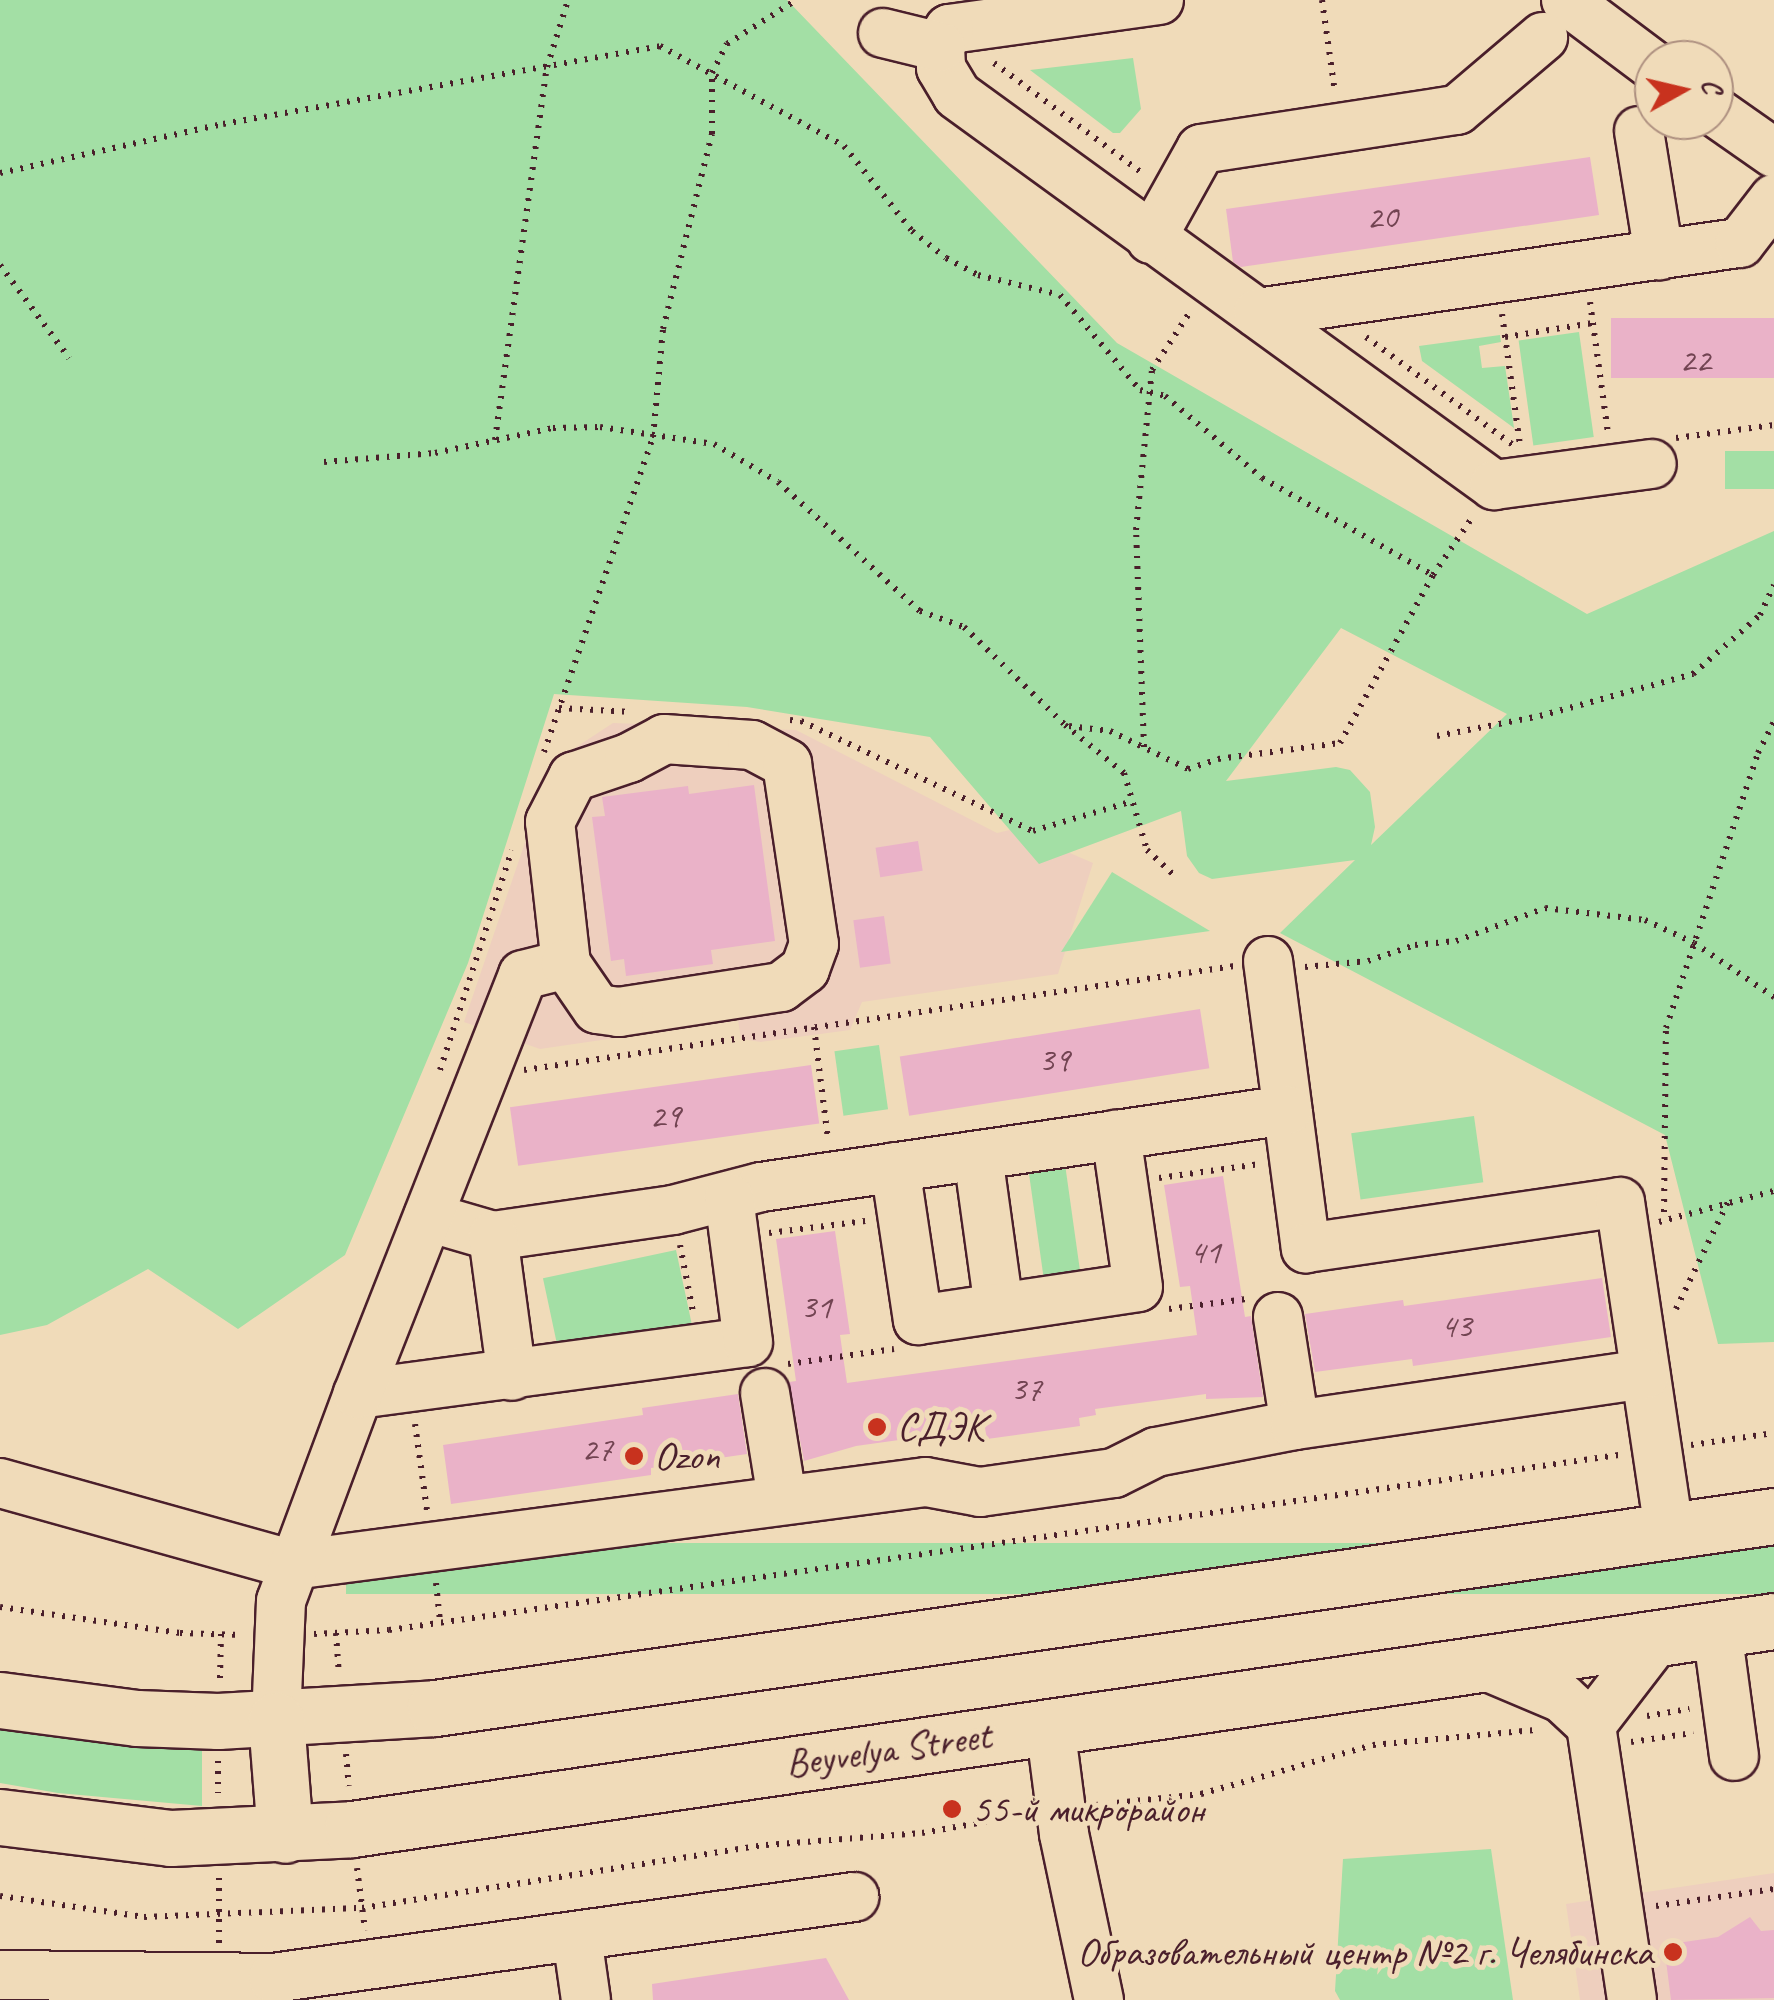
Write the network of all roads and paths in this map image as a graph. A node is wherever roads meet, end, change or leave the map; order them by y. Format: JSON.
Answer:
{"nodes":[{"id":1,"x":568,"y":0,"type":"edge"},
{"id":2,"x":796,"y":0,"type":"edge"},
{"id":3,"x":1159,"y":0,"type":"edge"},
{"id":4,"x":1322,"y":0,"type":"edge"},
{"id":5,"x":1554,"y":19,"type":"edge"},
{"id":6,"x":883,"y":33,"type":"dead end"},
{"id":7,"x":945,"y":38,"type":"junction"},
{"id":8,"x":1634,"y":57,"type":"edge"},
{"id":9,"x":547,"y":68,"type":"junction"},
{"id":10,"x":712,"y":73,"type":"junction"},
{"id":11,"x":1734,"y":125,"type":"edge"},
{"id":12,"x":1340,"y":128,"type":"junction"},
{"id":13,"x":1641,"y":140,"type":"edge"},
{"id":14,"x":1774,"y":152,"type":"edge"},
{"id":15,"x":0,"y":173,"type":"edge"},
{"id":16,"x":1175,"y":198,"type":"junction"},
{"id":17,"x":1774,"y":200,"type":"edge"},
{"id":18,"x":1152,"y":240,"type":"junction"},
{"id":19,"x":1659,"y":255,"type":"junction"},
{"id":20,"x":0,"y":265,"type":"edge"},
{"id":21,"x":1585,"y":266,"type":"junction"},
{"id":22,"x":1498,"y":278,"type":"junction"},
{"id":23,"x":1210,"y":282,"type":"junction"},
{"id":24,"x":1320,"y":304,"type":"junction"},
{"id":25,"x":1258,"y":313,"type":"junction"},
{"id":26,"x":1593,"y":324,"type":"junction"},
{"id":27,"x":1506,"y":337,"type":"junction"},
{"id":28,"x":69,"y":358,"type":"dead end"},
{"id":29,"x":1150,"y":392,"type":"junction"},
{"id":30,"x":1774,"y":425,"type":"edge"},
{"id":31,"x":654,"y":437,"type":"junction"},
{"id":32,"x":495,"y":440,"type":"junction"},
{"id":33,"x":324,"y":462,"type":"dead end"},
{"id":34,"x":1632,"y":467,"type":"junction"},
{"id":35,"x":1524,"y":470,"type":"junction"},
{"id":36,"x":1432,"y":575,"type":"junction"},
{"id":37,"x":1774,"y":585,"type":"edge"},
{"id":38,"x":559,"y":708,"type":"junction"},
{"id":39,"x":652,"y":713,"type":"dead end"},
{"id":40,"x":782,"y":720,"type":"dead end"},
{"id":41,"x":1774,"y":722,"type":"edge"},
{"id":42,"x":1065,"y":725,"type":"junction"},
{"id":43,"x":1437,"y":736,"type":"dead end"},
{"id":44,"x":1144,"y":748,"type":"junction"},
{"id":45,"x":541,"y":763,"type":"dead end"},
{"id":46,"x":1132,"y":801,"type":"junction"},
{"id":47,"x":517,"y":836,"type":"dead end"},
{"id":48,"x":1174,"y":874,"type":"dead end"},
{"id":49,"x":1694,"y":943,"type":"junction"},
{"id":50,"x":1268,"y":961,"type":"junction"},
{"id":51,"x":566,"y":964,"type":"junction"},
{"id":52,"x":1774,"y":997,"type":"edge"},
{"id":53,"x":814,"y":1027,"type":"junction"},
{"id":54,"x":483,"y":1076,"type":"junction"},
{"id":55,"x":1287,"y":1110,"type":"junction"},
{"id":56,"x":1116,"y":1135,"type":"junction"},
{"id":57,"x":460,"y":1141,"type":"junction"},
{"id":58,"x":978,"y":1156,"type":"junction"},
{"id":59,"x":1294,"y":1159,"type":"junction"},
{"id":60,"x":895,"y":1167,"type":"junction"},
{"id":61,"x":833,"y":1176,"type":"junction"},
{"id":62,"x":1123,"y":1183,"type":"junction"},
{"id":63,"x":1774,"y":1192,"type":"edge"},
{"id":64,"x":1728,"y":1202,"type":"junction"},
{"id":65,"x":673,"y":1210,"type":"junction"},
{"id":66,"x":428,"y":1217,"type":"junction"},
{"id":67,"x":902,"y":1217,"type":"junction"},
{"id":68,"x":731,"y":1218,"type":"junction"},
{"id":69,"x":1644,"y":1226,"type":"junction"},
{"id":70,"x":492,"y":1236,"type":"junction"},
{"id":71,"x":999,"y":1308,"type":"junction"},
{"id":72,"x":1265,"y":1308,"type":"joint"},
{"id":73,"x":1164,"y":1310,"type":"dead end"},
{"id":74,"x":911,"y":1346,"type":"dead end"},
{"id":75,"x":700,"y":1349,"type":"junction"},
{"id":76,"x":1645,"y":1374,"type":"junction"},
{"id":77,"x":512,"y":1376,"type":"junction"},
{"id":78,"x":770,"y":1379,"type":"joint"},
{"id":79,"x":358,"y":1394,"type":"junction"},
{"id":80,"x":1295,"y":1425,"type":"junction"},
{"id":81,"x":1774,"y":1432,"type":"edge"},
{"id":82,"x":1657,"y":1450,"type":"junction"},
{"id":83,"x":0,"y":1483,"type":"edge"},
{"id":84,"x":782,"y":1498,"type":"junction"},
{"id":85,"x":1774,"y":1516,"type":"edge"},
{"id":86,"x":1669,"y":1532,"type":"junction"},
{"id":87,"x":293,"y":1565,"type":"junction"},
{"id":88,"x":0,"y":1607,"type":"edge"},
{"id":89,"x":1774,"y":1622,"type":"edge"},
{"id":90,"x":1717,"y":1630,"type":"junction"},
{"id":91,"x":279,"y":1637,"type":"junction"},
{"id":92,"x":1657,"y":1638,"type":"junction"},
{"id":93,"x":1481,"y":1664,"type":"junction"},
{"id":94,"x":0,"y":1700,"type":"edge"},
{"id":95,"x":276,"y":1720,"type":"junction"},
{"id":96,"x":1050,"y":1726,"type":"junction"},
{"id":97,"x":1731,"y":1729,"type":"junction"},
{"id":98,"x":1593,"y":1736,"type":"junction"},
{"id":99,"x":1061,"y":1809,"type":"junction"},
{"id":100,"x":0,"y":1818,"type":"edge"},
{"id":101,"x":285,"y":1835,"type":"junction"},
{"id":102,"x":1774,"y":1889,"type":"edge"},
{"id":103,"x":0,"y":1896,"type":"edge"},
{"id":104,"x":854,"y":1897,"type":"dead end"},
{"id":105,"x":1619,"y":1911,"type":"junction"},
{"id":106,"x":577,"y":1938,"type":"junction"},
{"id":107,"x":0,"y":1975,"type":"edge"},
{"id":108,"x":586,"y":2000,"type":"edge"},
{"id":109,"x":1098,"y":2000,"type":"edge"},
{"id":110,"x":1632,"y":2000,"type":"edge"}],
"edges":[{"from":1,"to":9,"type":"path"},
{"from":2,"to":10,"type":"path"},
{"from":3,"to":7,"type":"street"},
{"from":4,"to":12,"type":"path"},
{"from":5,"to":8,"type":"street"},
{"from":5,"to":12,"type":"street"},
{"from":6,"to":7,"type":"street"},
{"from":7,"to":16,"type":"path"},
{"from":7,"to":18,"type":"street"},
{"from":9,"to":10,"type":"path"},
{"from":9,"to":15,"type":"path"},
{"from":9,"to":32,"type":"path"},
{"from":10,"to":29,"type":"path"},
{"from":10,"to":31,"type":"path"},
{"from":11,"to":14,"type":"street"},
{"from":12,"to":16,"type":"street"},
{"from":13,"to":19,"type":"street"},
{"from":16,"to":18,"type":"street"},
{"from":17,"to":19,"type":"street"},
{"from":18,"to":23,"type":"street"},
{"from":19,"to":21,"type":"street"},
{"from":20,"to":28,"type":"path"},
{"from":21,"to":22,"type":"street"},
{"from":21,"to":26,"type":"path"},
{"from":22,"to":24,"type":"street"},
{"from":22,"to":27,"type":"path"},
{"from":23,"to":25,"type":"street"},
{"from":23,"to":29,"type":"path"},
{"from":24,"to":25,"type":"street"},
{"from":24,"to":35,"type":"path"},
{"from":25,"to":35,"type":"street"},
{"from":26,"to":27,"type":"path"},
{"from":26,"to":34,"type":"path"},
{"from":27,"to":35,"type":"path"},
{"from":29,"to":36,"type":"path"},
{"from":29,"to":44,"type":"path"},
{"from":30,"to":34,"type":"path"},
{"from":31,"to":32,"type":"path"},
{"from":31,"to":38,"type":"path"},
{"from":31,"to":42,"type":"path"},
{"from":32,"to":33,"type":"path"},
{"from":34,"to":35,"type":"street"},
{"from":35,"to":36,"type":"path"},
{"from":36,"to":44,"type":"path"},
{"from":37,"to":43,"type":"path"},
{"from":38,"to":39,"type":"path"},
{"from":38,"to":45,"type":"path"},
{"from":40,"to":46,"type":"path"},
{"from":41,"to":49,"type":"path"},
{"from":42,"to":44,"type":"path"},
{"from":42,"to":46,"type":"path"},
{"from":46,"to":48,"type":"path"},
{"from":47,"to":57,"type":"path"},
{"from":49,"to":50,"type":"path"},
{"from":49,"to":52,"type":"path"},
{"from":49,"to":69,"type":"path"},
{"from":50,"to":53,"type":"path"},
{"from":50,"to":55,"type":"street"},
{"from":51,"to":51,"type":"street"},
{"from":51,"to":54,"type":"street"},
{"from":53,"to":54,"type":"path"},
{"from":53,"to":61,"type":"path"},
{"from":54,"to":57,"type":"street"},
{"from":55,"to":56,"type":"street"},
{"from":55,"to":59,"type":"street"},
{"from":56,"to":58,"type":"street"},
{"from":56,"to":62,"type":"street"},
{"from":57,"to":66,"type":"street"},
{"from":58,"to":60,"type":"street"},
{"from":58,"to":71,"type":"street"},
{"from":59,"to":62,"type":"path"},
{"from":59,"to":69,"type":"street"},
{"from":60,"to":61,"type":"street"},
{"from":60,"to":67,"type":"street"},
{"from":61,"to":68,"type":"street"},
{"from":62,"to":71,"type":"street"},
{"from":63,"to":64,"type":"path"},
{"from":64,"to":69,"type":"path"},
{"from":64,"to":76,"type":"path"},
{"from":65,"to":68,"type":"street"},
{"from":65,"to":70,"type":"street"},
{"from":65,"to":75,"type":"path"},
{"from":66,"to":70,"type":"street"},
{"from":66,"to":79,"type":"street"},
{"from":67,"to":68,"type":"path"},
{"from":67,"to":71,"type":"street"},
{"from":68,"to":75,"type":"street"},
{"from":69,"to":76,"type":"street"},
{"from":70,"to":77,"type":"street"},
{"from":72,"to":73,"type":"path"},
{"from":72,"to":80,"type":"street"},
{"from":74,"to":78,"type":"path"},
{"from":75,"to":77,"type":"street"},
{"from":76,"to":80,"type":"street"},
{"from":76,"to":82,"type":"street"},
{"from":77,"to":79,"type":"street"},
{"from":78,"to":84,"type":"street"},
{"from":79,"to":87,"type":"street"},
{"from":80,"to":84,"type":"street"},
{"from":81,"to":82,"type":"path"},
{"from":82,"to":86,"type":"street"},
{"from":82,"to":91,"type":"path"},
{"from":83,"to":87,"type":"street"},
{"from":84,"to":87,"type":"street"},
{"from":85,"to":86,"type":"main road"},
{"from":86,"to":95,"type":"main road"},
{"from":87,"to":91,"type":"street"},
{"from":88,"to":91,"type":"path"},
{"from":89,"to":90,"type":"main road","name":"Beyvelya Street"},
{"from":90,"to":92,"type":"main road","name":"Beyvelya Street"},
{"from":90,"to":97,"type":"street"},
{"from":91,"to":95,"type":"street"},
{"from":92,"to":93,"type":"main road","name":"Beyvelya Street"},
{"from":92,"to":98,"type":"street"},
{"from":93,"to":96,"type":"main road","name":"Beyvelya Street"},
{"from":93,"to":98,"type":"street"},
{"from":94,"to":95,"type":"main road"},
{"from":95,"to":101,"type":"main road"},
{"from":96,"to":99,"type":"street"},
{"from":96,"to":101,"type":"main road","name":"Beyvelya Street"},
{"from":97,"to":98,"type":"path"},
{"from":97,"to":98,"type":"path"},
{"from":98,"to":99,"type":"path"},
{"from":98,"to":105,"type":"street"},
{"from":99,"to":103,"type":"path"},
{"from":99,"to":109,"type":"street"},
{"from":100,"to":101,"type":"main road","name":"Beyvelya Street"},
{"from":102,"to":105,"type":"path"},
{"from":104,"to":106,"type":"street"},
{"from":105,"to":110,"type":"street"},
{"from":106,"to":107,"type":"street"},
{"from":106,"to":108,"type":"street"}]}
